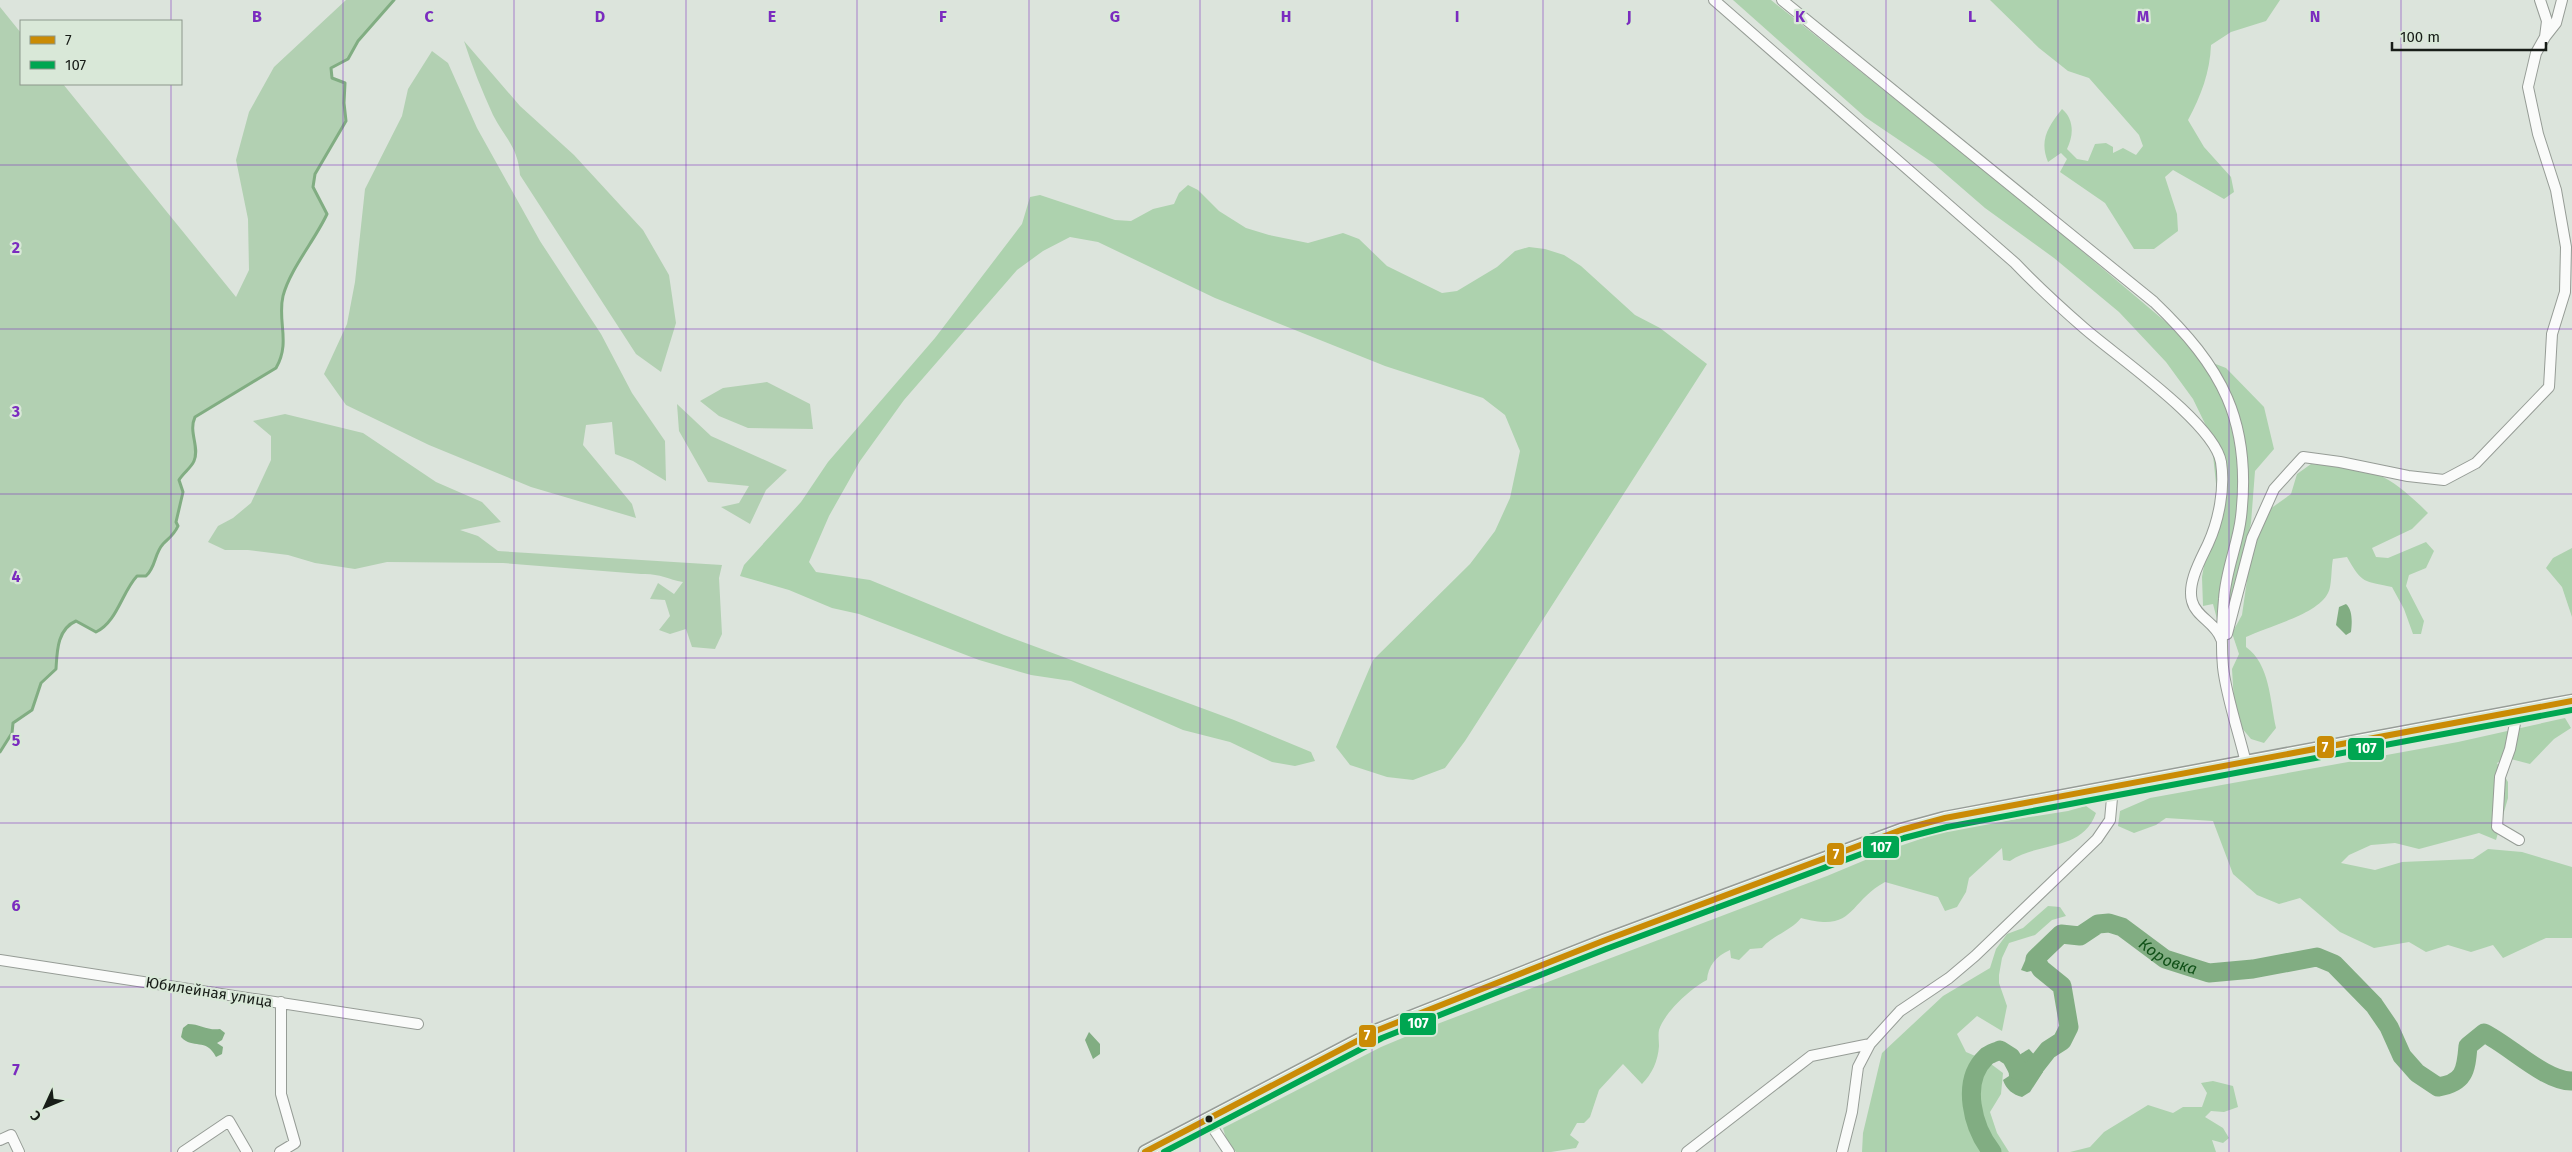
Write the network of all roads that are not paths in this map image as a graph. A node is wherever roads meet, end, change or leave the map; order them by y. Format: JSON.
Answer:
{"nodes":[{"id":1,"x":1714,"y":0,"type":"edge"},
{"id":2,"x":1782,"y":0,"type":"edge"},
{"id":3,"x":2540,"y":0,"type":"edge"},
{"id":4,"x":2562,"y":0,"type":"edge"},
{"id":5,"x":2545,"y":36,"type":"junction"},
{"id":6,"x":2223,"y":646,"type":"junction"},
{"id":7,"x":2572,"y":702,"type":"edge"},
{"id":8,"x":2517,"y":713,"type":"junction"},
{"id":9,"x":2246,"y":763,"type":"junction"},
{"id":10,"x":2113,"y":787,"type":"junction"},
{"id":11,"x":2519,"y":840,"type":"dead end"},
{"id":12,"x":0,"y":960,"type":"edge"},
{"id":13,"x":281,"y":1002,"type":"junction"},
{"id":14,"x":418,"y":1024,"type":"dead end"},
{"id":15,"x":1870,"y":1044,"type":"junction"},
{"id":16,"x":1207,"y":1119,"type":"junction"},
{"id":17,"x":0,"y":1140,"type":"edge"},
{"id":18,"x":20,"y":1152,"type":"edge"},
{"id":19,"x":183,"y":1152,"type":"edge"},
{"id":20,"x":247,"y":1152,"type":"edge"},
{"id":21,"x":280,"y":1152,"type":"edge"},
{"id":22,"x":1145,"y":1152,"type":"edge"},
{"id":23,"x":1229,"y":1152,"type":"edge"},
{"id":24,"x":1687,"y":1152,"type":"edge"},
{"id":25,"x":1842,"y":1152,"type":"edge"}],
"edges":[{"from":1,"to":6,"type":"street"},
{"from":2,"to":6,"type":"street"},
{"from":3,"to":5,"type":"street"},
{"from":4,"to":5,"type":"street"},
{"from":5,"to":6,"type":"street"},
{"from":6,"to":9,"type":"street"},
{"from":7,"to":8,"type":"main road"},
{"from":8,"to":9,"type":"main road"},
{"from":8,"to":11,"type":"street"},
{"from":9,"to":10,"type":"main road"},
{"from":10,"to":15,"type":"street"},
{"from":10,"to":16,"type":"main road"},
{"from":12,"to":13,"type":"street","name":"Юбилейная улица"},
{"from":13,"to":14,"type":"street","name":"Юбилейная улица"},
{"from":13,"to":21,"type":"street"},
{"from":15,"to":24,"type":"street"},
{"from":15,"to":25,"type":"street"},
{"from":16,"to":22,"type":"main road"},
{"from":16,"to":23,"type":"street"},
{"from":17,"to":18,"type":"street"},
{"from":19,"to":20,"type":"street"}]}
